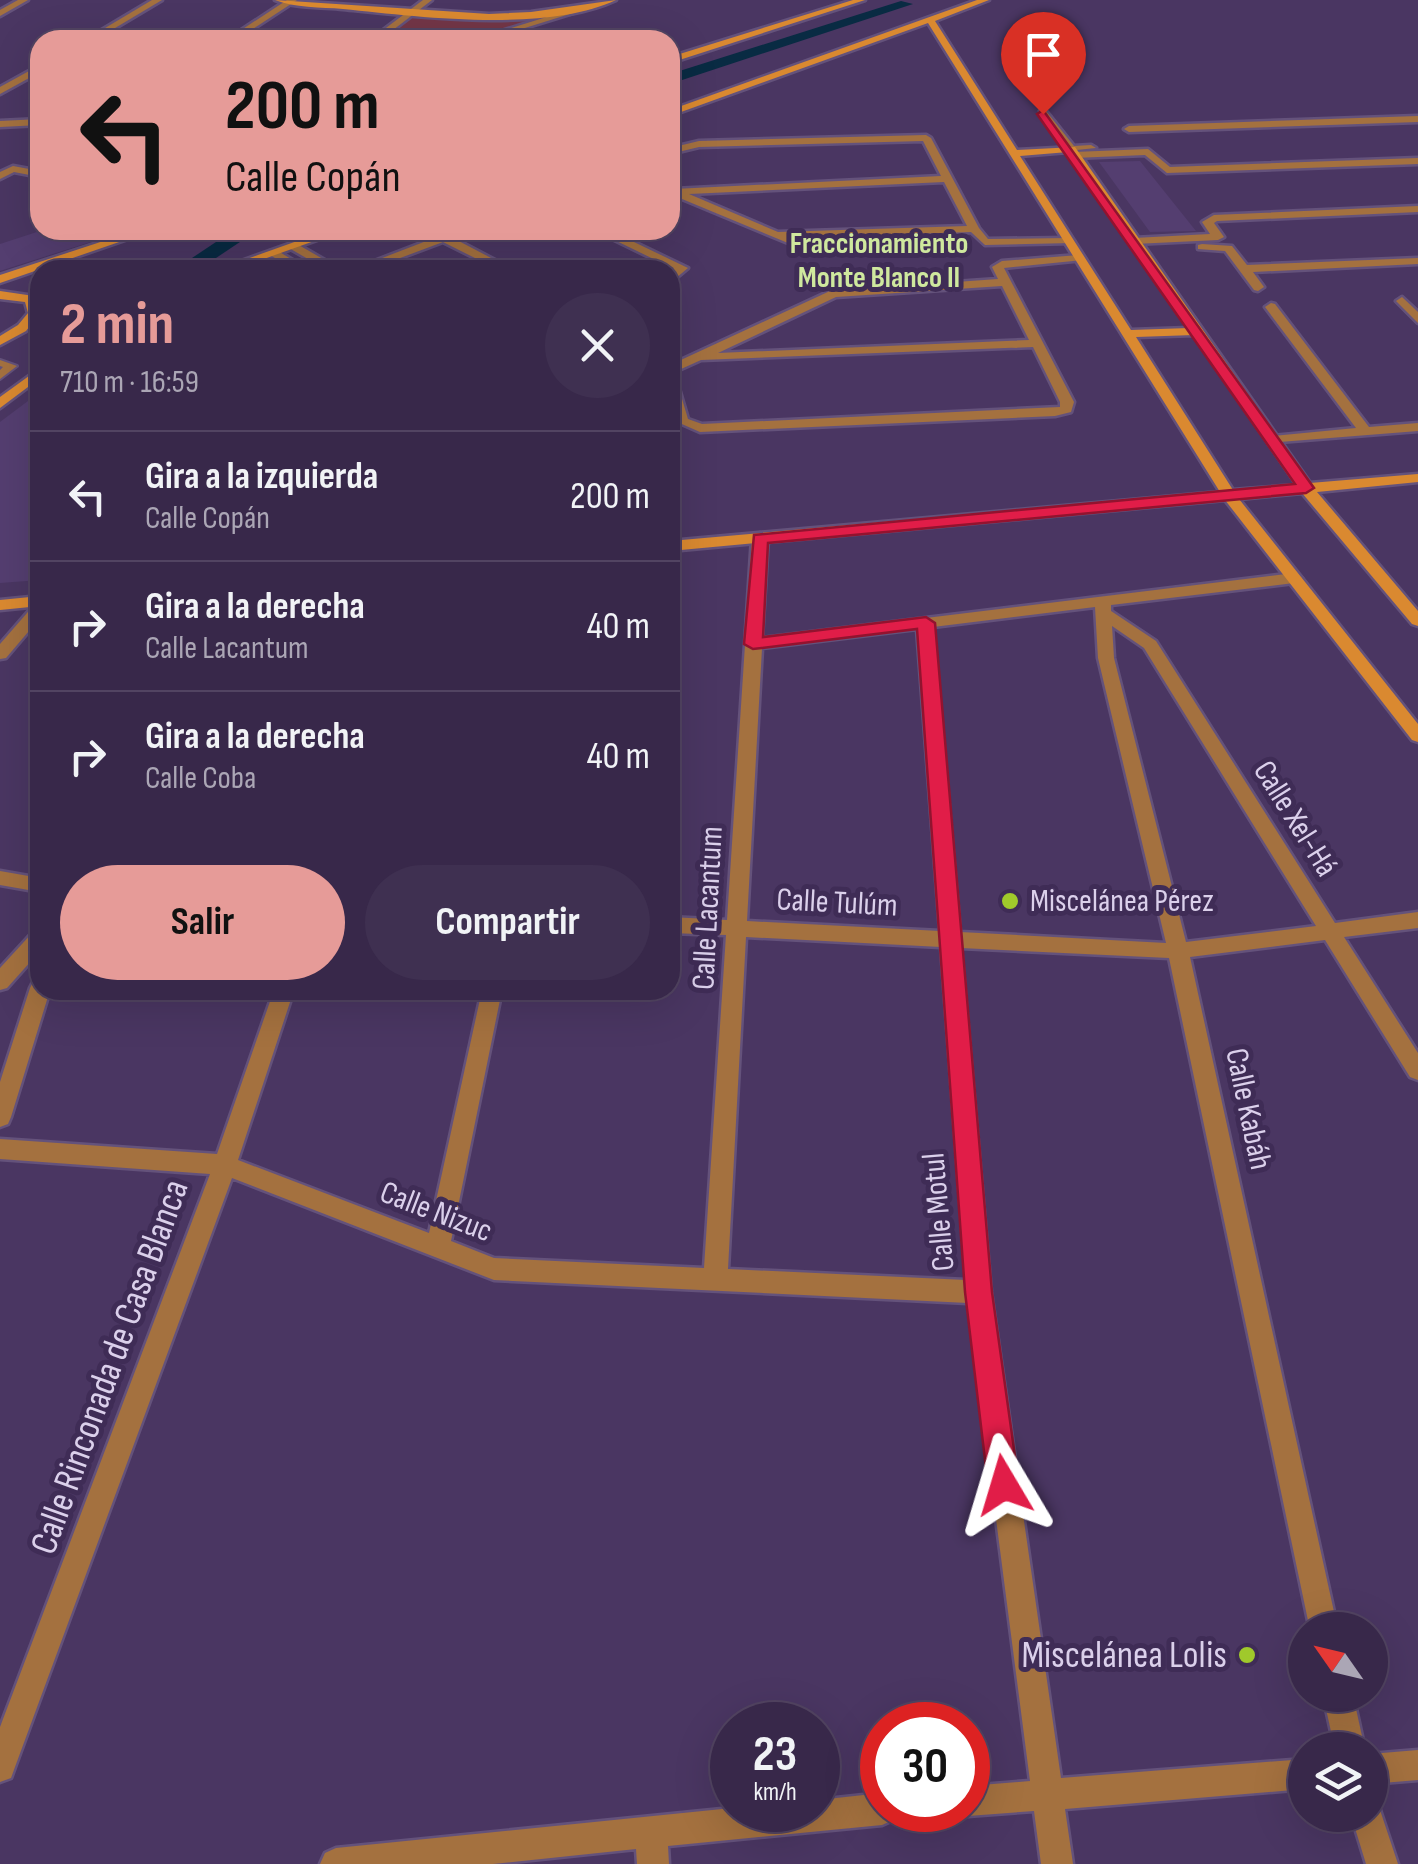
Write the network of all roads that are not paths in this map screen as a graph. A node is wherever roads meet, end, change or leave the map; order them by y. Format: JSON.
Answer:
{"nodes":[{"id":1,"x":24,"y":0,"type":"edge"},
{"id":2,"x":158,"y":0,"type":"edge"},
{"id":3,"x":278,"y":0,"type":"edge"},
{"id":4,"x":292,"y":0,"type":"edge"},
{"id":5,"x":390,"y":0,"type":"edge"},
{"id":6,"x":576,"y":0,"type":"edge"},
{"id":7,"x":612,"y":0,"type":"edge"},
{"id":8,"x":861,"y":0,"type":"edge"},
{"id":9,"x":986,"y":0,"type":"edge"},
{"id":10,"x":426,"y":1,"type":"edge"},
{"id":11,"x":561,"y":1,"type":"edge"},
{"id":12,"x":591,"y":6,"type":"junction"},
{"id":13,"x":413,"y":11,"type":"junction"},
{"id":14,"x":0,"y":13,"type":"edge"},
{"id":15,"x":930,"y":20,"type":"junction"},
{"id":16,"x":106,"y":30,"type":"edge"},
{"id":17,"x":246,"y":30,"type":"edge"},
{"id":18,"x":387,"y":30,"type":"edge"},
{"id":19,"x":511,"y":30,"type":"edge"},
{"id":20,"x":889,"y":35,"type":"junction"},
{"id":21,"x":946,"y":46,"type":"junction"},
{"id":22,"x":680,"y":58,"type":"edge"},
{"id":23,"x":30,"y":74,"type":"edge"},
{"id":24,"x":740,"y":88,"type":"junction"},
{"id":25,"x":0,"y":91,"type":"edge"},
{"id":26,"x":683,"y":95,"type":"dead end"},
{"id":27,"x":680,"y":109,"type":"edge"},
{"id":28,"x":1043,"y":114,"type":"dead end"},
{"id":29,"x":1120,"y":117,"type":"dead end"},
{"id":30,"x":1418,"y":119,"type":"edge"},
{"id":31,"x":30,"y":122,"type":"edge"},
{"id":32,"x":0,"y":124,"type":"edge"},
{"id":33,"x":1129,"y":129,"type":"junction"},
{"id":34,"x":680,"y":149,"type":"edge"},
{"id":35,"x":1146,"y":149,"type":"junction"},
{"id":36,"x":1072,"y":152,"type":"junction"},
{"id":37,"x":1012,"y":153,"type":"junction"},
{"id":38,"x":1418,"y":161,"type":"edge"},
{"id":39,"x":30,"y":172,"type":"edge"},
{"id":40,"x":0,"y":176,"type":"edge"},
{"id":41,"x":950,"y":179,"type":"junction"},
{"id":42,"x":680,"y":191,"type":"edge"},
{"id":43,"x":680,"y":194,"type":"edge"},
{"id":44,"x":1418,"y":209,"type":"edge"},
{"id":45,"x":974,"y":230,"type":"junction"},
{"id":46,"x":775,"y":235,"type":"junction"},
{"id":47,"x":118,"y":240,"type":"edge"},
{"id":48,"x":310,"y":240,"type":"edge"},
{"id":49,"x":439,"y":240,"type":"edge"},
{"id":50,"x":448,"y":240,"type":"edge"},
{"id":51,"x":622,"y":240,"type":"edge"},
{"id":52,"x":1068,"y":241,"type":"junction"},
{"id":53,"x":1222,"y":242,"type":"junction"},
{"id":54,"x":1137,"y":245,"type":"junction"},
{"id":55,"x":293,"y":246,"type":"junction"},
{"id":56,"x":810,"y":247,"type":"dead end"},
{"id":57,"x":274,"y":253,"type":"junction"},
{"id":58,"x":70,"y":256,"type":"junction"},
{"id":59,"x":1079,"y":258,"type":"junction"},
{"id":60,"x":62,"y":260,"type":"edge"},
{"id":61,"x":76,"y":260,"type":"edge"},
{"id":62,"x":253,"y":260,"type":"edge"},
{"id":63,"x":286,"y":260,"type":"edge"},
{"id":64,"x":318,"y":260,"type":"edge"},
{"id":65,"x":385,"y":260,"type":"edge"},
{"id":66,"x":488,"y":260,"type":"edge"},
{"id":67,"x":665,"y":260,"type":"edge"},
{"id":68,"x":1418,"y":262,"type":"edge"},
{"id":69,"x":1246,"y":269,"type":"junction"},
{"id":70,"x":30,"y":273,"type":"edge"},
{"id":71,"x":0,"y":278,"type":"edge"},
{"id":72,"x":1002,"y":282,"type":"junction"},
{"id":73,"x":1258,"y":287,"type":"dead end"},
{"id":74,"x":0,"y":295,"type":"edge"},
{"id":75,"x":30,"y":299,"type":"edge"},
{"id":76,"x":1402,"y":301,"type":"dead end"},
{"id":77,"x":1272,"y":307,"type":"dead end"},
{"id":78,"x":30,"y":318,"type":"edge"},
{"id":79,"x":1418,"y":319,"type":"edge"},
{"id":80,"x":1197,"y":331,"type":"junction"},
{"id":81,"x":1127,"y":334,"type":"junction"},
{"id":82,"x":30,"y":335,"type":"edge"},
{"id":83,"x":0,"y":343,"type":"edge"},
{"id":84,"x":1036,"y":343,"type":"junction"},
{"id":85,"x":696,"y":357,"type":"junction"},
{"id":86,"x":0,"y":362,"type":"edge"},
{"id":87,"x":680,"y":365,"type":"edge"},
{"id":88,"x":0,"y":376,"type":"edge"},
{"id":89,"x":30,"y":380,"type":"edge"},
{"id":90,"x":0,"y":404,"type":"edge"},
{"id":91,"x":680,"y":415,"type":"edge"},
{"id":92,"x":1418,"y":427,"type":"edge"},
{"id":93,"x":1363,"y":428,"type":"junction"},
{"id":94,"x":1269,"y":436,"type":"junction"},
{"id":95,"x":1418,"y":478,"type":"edge"},
{"id":96,"x":1306,"y":488,"type":"junction"},
{"id":97,"x":1229,"y":495,"type":"junction"},
{"id":98,"x":760,"y":538,"type":"junction"},
{"id":99,"x":680,"y":545,"type":"edge"},
{"id":100,"x":1294,"y":578,"type":"junction"},
{"id":101,"x":0,"y":604,"type":"edge"},
{"id":102,"x":30,"y":604,"type":"edge"},
{"id":103,"x":1104,"y":609,"type":"junction"},
{"id":104,"x":30,"y":616,"type":"edge"},
{"id":105,"x":1418,"y":621,"type":"edge"},
{"id":106,"x":926,"y":623,"type":"junction"},
{"id":107,"x":753,"y":644,"type":"junction"},
{"id":108,"x":0,"y":654,"type":"edge"},
{"id":109,"x":1418,"y":736,"type":"edge"},
{"id":110,"x":0,"y":878,"type":"edge"},
{"id":111,"x":30,"y":882,"type":"edge"},
{"id":112,"x":1418,"y":920,"type":"edge"},
{"id":113,"x":680,"y":925,"type":"edge"},
{"id":114,"x":738,"y":928,"type":"junction"},
{"id":115,"x":1331,"y":932,"type":"junction"},
{"id":116,"x":948,"y":939,"type":"junction"},
{"id":117,"x":30,"y":948,"type":"edge"},
{"id":118,"x":1178,"y":951,"type":"junction"},
{"id":119,"x":0,"y":982,"type":"edge"},
{"id":120,"x":36,"y":1000,"type":"edge"},
{"id":121,"x":281,"y":1000,"type":"edge"},
{"id":122,"x":490,"y":1000,"type":"edge"},
{"id":123,"x":1418,"y":1071,"type":"edge"},
{"id":124,"x":0,"y":1117,"type":"edge"},
{"id":125,"x":0,"y":1148,"type":"edge"},
{"id":126,"x":225,"y":1164,"type":"junction"},
{"id":127,"x":438,"y":1248,"type":"junction"},
{"id":128,"x":714,"y":1280,"type":"junction"},
{"id":129,"x":978,"y":1292,"type":"junction"},
{"id":130,"x":1320,"y":1612,"type":"edge"},
{"id":131,"x":1418,"y":1765,"type":"edge"},
{"id":132,"x":0,"y":1767,"type":"edge"},
{"id":133,"x":1388,"y":1768,"type":"edge"},
{"id":134,"x":1288,"y":1775,"type":"edge"},
{"id":135,"x":1044,"y":1794,"type":"junction"},
{"id":136,"x":990,"y":1799,"type":"edge"},
{"id":137,"x":860,"y":1811,"type":"edge"},
{"id":138,"x":651,"y":1831,"type":"junction"},
{"id":139,"x":1373,"y":1832,"type":"edge"},
{"id":140,"x":336,"y":1864,"type":"edge"},
{"id":141,"x":652,"y":1864,"type":"edge"},
{"id":142,"x":1057,"y":1864,"type":"edge"},
{"id":143,"x":1382,"y":1864,"type":"edge"}],
"edges":[{"from":1,"to":14,"type":"street"},
{"from":2,"to":16,"type":"street"},
{"from":3,"to":4,"type":"main road"},
{"from":4,"to":13,"type":"main road"},
{"from":4,"to":17,"type":"street"},
{"from":5,"to":10,"type":"main road"},
{"from":6,"to":11,"type":"main road"},
{"from":7,"to":12,"type":"main road"},
{"from":8,"to":22,"type":"main road"},
{"from":9,"to":15,"type":"main road"},
{"from":10,"to":11,"type":"main road"},
{"from":10,"to":13,"type":"street"},
{"from":12,"to":13,"type":"main road"},
{"from":12,"to":19,"type":"street"},
{"from":13,"to":18,"type":"street"},
{"from":15,"to":20,"type":"main road"},
{"from":15,"to":21,"type":"main road"},
{"from":20,"to":21,"type":"main road"},
{"from":20,"to":24,"type":"main road"},
{"from":21,"to":37,"type":"main road"},
{"from":23,"to":25,"type":"street"},
{"from":24,"to":26,"type":"main road"},
{"from":24,"to":27,"type":"main road"},
{"from":28,"to":36,"type":"street"},
{"from":29,"to":33,"type":"street"},
{"from":30,"to":33,"type":"street"},
{"from":31,"to":32,"type":"street"},
{"from":33,"to":35,"type":"street"},
{"from":34,"to":41,"type":"street"},
{"from":35,"to":36,"type":"street"},
{"from":35,"to":38,"type":"street"},
{"from":36,"to":37,"type":"main road"},
{"from":36,"to":54,"type":"main road"},
{"from":37,"to":52,"type":"main road"},
{"from":39,"to":40,"type":"street"},
{"from":41,"to":42,"type":"street"},
{"from":41,"to":45,"type":"street"},
{"from":43,"to":46,"type":"street"},
{"from":44,"to":53,"type":"street"},
{"from":45,"to":46,"type":"street"},
{"from":45,"to":52,"type":"street"},
{"from":46,"to":56,"type":"street"},
{"from":47,"to":58,"type":"main road"},
{"from":48,"to":55,"type":"main road"},
{"from":49,"to":65,"type":"street"},
{"from":50,"to":66,"type":"street"},
{"from":51,"to":67,"type":"street"},
{"from":52,"to":59,"type":"main road"},
{"from":53,"to":54,"type":"street"},
{"from":53,"to":69,"type":"street"},
{"from":54,"to":80,"type":"main road"},
{"from":55,"to":57,"type":"main road"},
{"from":55,"to":64,"type":"street"},
{"from":57,"to":62,"type":"main road"},
{"from":57,"to":63,"type":"street"},
{"from":58,"to":60,"type":"main road"},
{"from":58,"to":61,"type":"main road"},
{"from":59,"to":72,"type":"street"},
{"from":59,"to":81,"type":"main road"},
{"from":68,"to":69,"type":"street"},
{"from":69,"to":73,"type":"street"},
{"from":70,"to":71,"type":"main road"},
{"from":72,"to":84,"type":"street"},
{"from":72,"to":85,"type":"street"},
{"from":74,"to":75,"type":"main road"},
{"from":76,"to":79,"type":"street"},
{"from":77,"to":93,"type":"street"},
{"from":78,"to":83,"type":"main road"},
{"from":80,"to":81,"type":"main road"},
{"from":80,"to":94,"type":"main road"},
{"from":81,"to":97,"type":"main road"},
{"from":82,"to":83,"type":"main road"},
{"from":84,"to":85,"type":"street"},
{"from":84,"to":91,"type":"street"},
{"from":85,"to":87,"type":"street"},
{"from":86,"to":88,"type":"lane"},
{"from":89,"to":90,"type":"main road"},
{"from":92,"to":93,"type":"street"},
{"from":93,"to":94,"type":"street"},
{"from":94,"to":96,"type":"main road"},
{"from":95,"to":96,"type":"main road"},
{"from":96,"to":97,"type":"main road"},
{"from":96,"to":105,"type":"main road"},
{"from":97,"to":98,"type":"main road"},
{"from":97,"to":100,"type":"main road"},
{"from":98,"to":99,"type":"main road"},
{"from":98,"to":107,"type":"street","name":"Calle Lacantum"},
{"from":100,"to":103,"type":"street"},
{"from":100,"to":109,"type":"main road"},
{"from":101,"to":102,"type":"main road"},
{"from":103,"to":106,"type":"street"},
{"from":103,"to":115,"type":"street","name":"Calle Xel-Há"},
{"from":103,"to":118,"type":"street","name":"Calle Kabáh"},
{"from":104,"to":108,"type":"street"},
{"from":106,"to":107,"type":"street"},
{"from":106,"to":116,"type":"street","name":"Calle Motul"},
{"from":107,"to":114,"type":"street","name":"Calle Lacantum"},
{"from":110,"to":111,"type":"street"},
{"from":112,"to":115,"type":"street","name":"Calle Tulúm"},
{"from":113,"to":114,"type":"street","name":"Calle Tulúm"},
{"from":114,"to":116,"type":"street","name":"Calle Tulúm"},
{"from":114,"to":128,"type":"street","name":"Calle Lacantum"},
{"from":115,"to":118,"type":"street","name":"Calle Tulúm"},
{"from":115,"to":123,"type":"street","name":"Calle Xel-Há"},
{"from":116,"to":118,"type":"street","name":"Calle Tulúm"},
{"from":116,"to":129,"type":"street","name":"Calle Motul"},
{"from":117,"to":119,"type":"street"},
{"from":118,"to":130,"type":"street","name":"Calle Kabáh"},
{"from":120,"to":124,"type":"street"},
{"from":121,"to":126,"type":"street","name":"Calle Rinconada de Casa Blanca"},
{"from":122,"to":127,"type":"street"},
{"from":125,"to":126,"type":"street","name":"Calle Nizuc"},
{"from":126,"to":127,"type":"street","name":"Calle Nizuc"},
{"from":126,"to":132,"type":"street","name":"Calle Rinconada de Casa Blanca"},
{"from":127,"to":128,"type":"street","name":"Calle Nizuc"},
{"from":128,"to":129,"type":"street","name":"Calle Nizuc"},
{"from":129,"to":135,"type":"street","name":"Calle Motul"},
{"from":131,"to":133,"type":"street"},
{"from":134,"to":135,"type":"street"},
{"from":135,"to":136,"type":"street"},
{"from":135,"to":142,"type":"street","name":"Calle Motul"},
{"from":137,"to":138,"type":"street"},
{"from":138,"to":140,"type":"street"},
{"from":138,"to":141,"type":"street"},
{"from":139,"to":143,"type":"street"}]}
